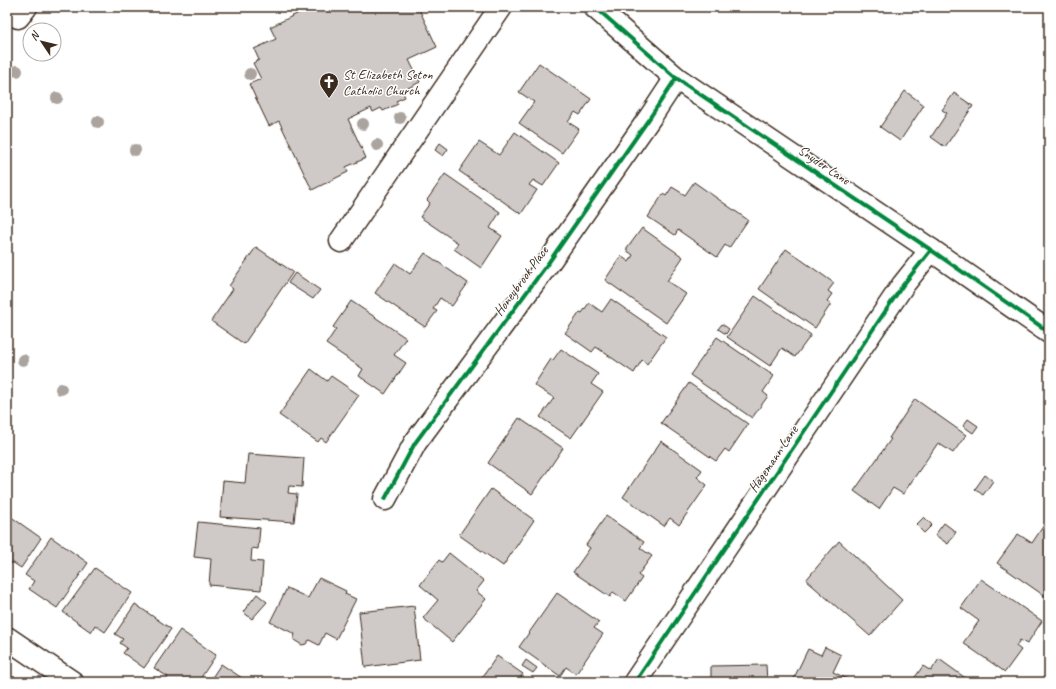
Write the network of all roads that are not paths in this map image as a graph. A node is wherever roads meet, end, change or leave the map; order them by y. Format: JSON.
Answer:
{"nodes":[{"id":1,"x":501,"y":7,"type":"edge"},
{"id":2,"x":595,"y":7,"type":"edge"},
{"id":3,"x":676,"y":78,"type":"junction"},
{"id":4,"x":341,"y":241,"type":"dead end"},
{"id":5,"x":931,"y":250,"type":"junction"},
{"id":6,"x":1049,"y":332,"type":"edge"},
{"id":7,"x":385,"y":498,"type":"dead end"},
{"id":8,"x":7,"y":638,"type":"edge"},
{"id":9,"x":72,"y":682,"type":"edge"},
{"id":10,"x":635,"y":682,"type":"edge"}],
"edges":[{"from":1,"to":4,"type":"street"},
{"from":2,"to":3,"type":"street","name":"Snyder Lane"},
{"from":3,"to":5,"type":"street","name":"Snyder Lane"},
{"from":3,"to":7,"type":"street","name":"Honeybrook Place"},
{"from":5,"to":6,"type":"street","name":"Snyder Lane"},
{"from":5,"to":10,"type":"street","name":"Hagemann Lane"},
{"from":8,"to":9,"type":"street"}]}
